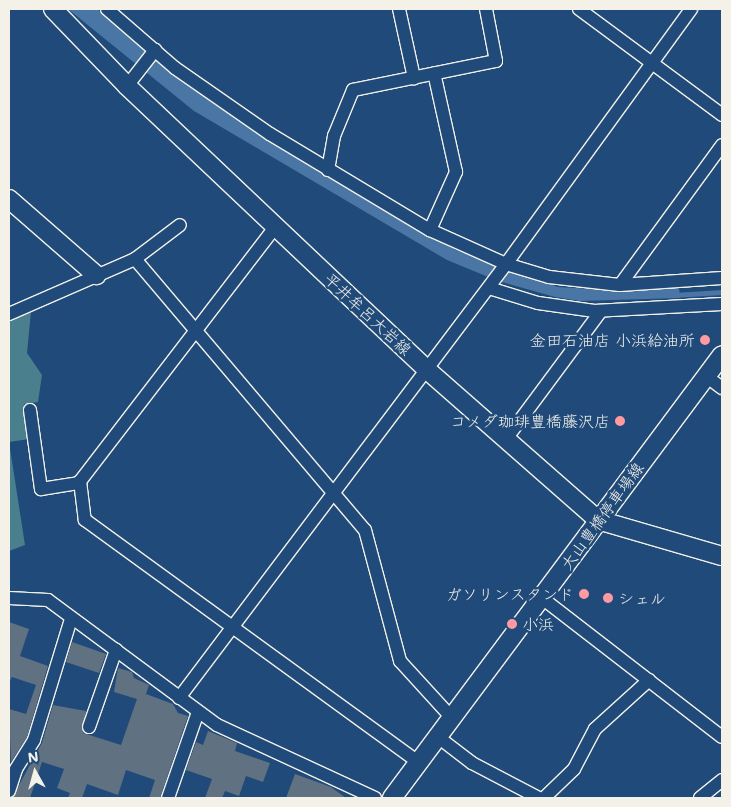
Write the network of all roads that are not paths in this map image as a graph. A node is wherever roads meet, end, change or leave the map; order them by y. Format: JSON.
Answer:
{"nodes":[{"id":1,"x":53,"y":9,"type":"edge"},
{"id":2,"x":107,"y":9,"type":"edge"},
{"id":3,"x":399,"y":9,"type":"edge"},
{"id":4,"x":486,"y":9,"type":"edge"},
{"id":5,"x":579,"y":9,"type":"edge"},
{"id":6,"x":691,"y":9,"type":"edge"},
{"id":7,"x":155,"y":50,"type":"junction"},
{"id":8,"x":652,"y":63,"type":"junction"},
{"id":9,"x":434,"y":73,"type":"junction"},
{"id":10,"x":414,"y":78,"type":"junction"},
{"id":11,"x":132,"y":79,"type":"junction"},
{"id":12,"x":722,"y":115,"type":"edge"},
{"id":13,"x":722,"y":145,"type":"edge"},
{"id":14,"x":328,"y":170,"type":"junction"},
{"id":15,"x":9,"y":199,"type":"edge"},
{"id":16,"x":180,"y":225,"type":"dead end"},
{"id":17,"x":276,"y":226,"type":"junction"},
{"id":18,"x":430,"y":230,"type":"junction"},
{"id":19,"x":135,"y":259,"type":"junction"},
{"id":20,"x":506,"y":264,"type":"junction"},
{"id":21,"x":96,"y":275,"type":"junction"},
{"id":22,"x":722,"y":278,"type":"edge"},
{"id":23,"x":620,"y":285,"type":"junction"},
{"id":24,"x":489,"y":288,"type":"junction"},
{"id":25,"x":722,"y":304,"type":"edge"},
{"id":26,"x":601,"y":311,"type":"junction"},
{"id":27,"x":9,"y":314,"type":"edge"},
{"id":28,"x":193,"y":330,"type":"junction"},
{"id":29,"x":722,"y":354,"type":"edge"},
{"id":30,"x":426,"y":369,"type":"junction"},
{"id":31,"x":706,"y":376,"type":"junction"},
{"id":32,"x":722,"y":388,"type":"edge"},
{"id":33,"x":30,"y":410,"type":"dead end"},
{"id":34,"x":506,"y":439,"type":"junction"},
{"id":35,"x":80,"y":483,"type":"junction"},
{"id":36,"x":334,"y":493,"type":"junction"},
{"id":37,"x":598,"y":520,"type":"junction"},
{"id":38,"x":722,"y":556,"type":"edge"},
{"id":39,"x":9,"y":598,"type":"edge"},
{"id":40,"x":542,"y":598,"type":"junction"},
{"id":41,"x":71,"y":619,"type":"junction"},
{"id":42,"x":230,"y":627,"type":"junction"},
{"id":43,"x":116,"y":650,"type":"junction"},
{"id":44,"x":650,"y":680,"type":"junction"},
{"id":45,"x":179,"y":698,"type":"junction"},
{"id":46,"x":198,"y":712,"type":"junction"},
{"id":47,"x":452,"y":718,"type":"junction"},
{"id":48,"x":89,"y":727,"type":"dead end"},
{"id":49,"x":438,"y":737,"type":"junction"},
{"id":50,"x":722,"y":737,"type":"edge"},
{"id":51,"x":418,"y":762,"type":"junction"},
{"id":52,"x":722,"y":780,"type":"edge"},
{"id":53,"x":9,"y":790,"type":"edge"},
{"id":54,"x":168,"y":798,"type":"edge"},
{"id":55,"x":375,"y":798,"type":"edge"},
{"id":56,"x":392,"y":798,"type":"edge"},
{"id":57,"x":539,"y":798,"type":"edge"},
{"id":58,"x":544,"y":798,"type":"edge"},
{"id":59,"x":700,"y":798,"type":"edge"}],
"edges":[{"from":1,"to":11,"type":"main road","name":"平井牟呂大岩線"},
{"from":2,"to":7,"type":"street"},
{"from":3,"to":10,"type":"street"},
{"from":4,"to":9,"type":"street"},
{"from":5,"to":8,"type":"street"},
{"from":6,"to":8,"type":"street"},
{"from":7,"to":11,"type":"street"},
{"from":7,"to":14,"type":"street"},
{"from":8,"to":12,"type":"street"},
{"from":8,"to":20,"type":"street"},
{"from":9,"to":10,"type":"street"},
{"from":9,"to":18,"type":"street"},
{"from":10,"to":14,"type":"street"},
{"from":11,"to":17,"type":"main road","name":"平井牟呂大岩線"},
{"from":13,"to":23,"type":"street"},
{"from":14,"to":18,"type":"street"},
{"from":15,"to":21,"type":"main road"},
{"from":16,"to":19,"type":"street"},
{"from":17,"to":28,"type":"street"},
{"from":17,"to":30,"type":"main road","name":"平井牟呂大岩線"},
{"from":18,"to":20,"type":"street"},
{"from":19,"to":21,"type":"street"},
{"from":19,"to":28,"type":"street"},
{"from":20,"to":23,"type":"street"},
{"from":20,"to":24,"type":"street"},
{"from":21,"to":27,"type":"street"},
{"from":22,"to":23,"type":"street"},
{"from":24,"to":26,"type":"street"},
{"from":24,"to":30,"type":"street"},
{"from":25,"to":26,"type":"street"},
{"from":26,"to":34,"type":"street"},
{"from":28,"to":35,"type":"street"},
{"from":28,"to":36,"type":"street"},
{"from":29,"to":31,"type":"main road","name":"大山豊橋停車場線"},
{"from":30,"to":34,"type":"main road","name":"平井牟呂大岩線"},
{"from":30,"to":36,"type":"street"},
{"from":31,"to":32,"type":"street"},
{"from":31,"to":37,"type":"main road","name":"大山豊橋停車場線"},
{"from":33,"to":35,"type":"street"},
{"from":34,"to":37,"type":"main road","name":"平井牟呂大岩線"},
{"from":35,"to":42,"type":"street"},
{"from":36,"to":42,"type":"street"},
{"from":36,"to":47,"type":"street"},
{"from":37,"to":38,"type":"main road","name":"平井牟呂大岩線"},
{"from":37,"to":40,"type":"main road","name":"大山豊橋停車場線"},
{"from":39,"to":41,"type":"street"},
{"from":40,"to":44,"type":"street"},
{"from":40,"to":47,"type":"main road","name":"大山豊橋停車場線"},
{"from":41,"to":43,"type":"street"},
{"from":41,"to":53,"type":"street"},
{"from":42,"to":45,"type":"street"},
{"from":42,"to":51,"type":"street"},
{"from":43,"to":45,"type":"street"},
{"from":43,"to":48,"type":"street"},
{"from":44,"to":50,"type":"street"},
{"from":44,"to":58,"type":"street"},
{"from":45,"to":46,"type":"street"},
{"from":46,"to":54,"type":"street"},
{"from":46,"to":55,"type":"street"},
{"from":47,"to":49,"type":"main road","name":"大山豊橋停車場線"},
{"from":49,"to":51,"type":"main road","name":"大山豊橋停車場線"},
{"from":49,"to":57,"type":"street"},
{"from":51,"to":56,"type":"main road","name":"大山豊橋停車場線"},
{"from":52,"to":59,"type":"street"}]}
